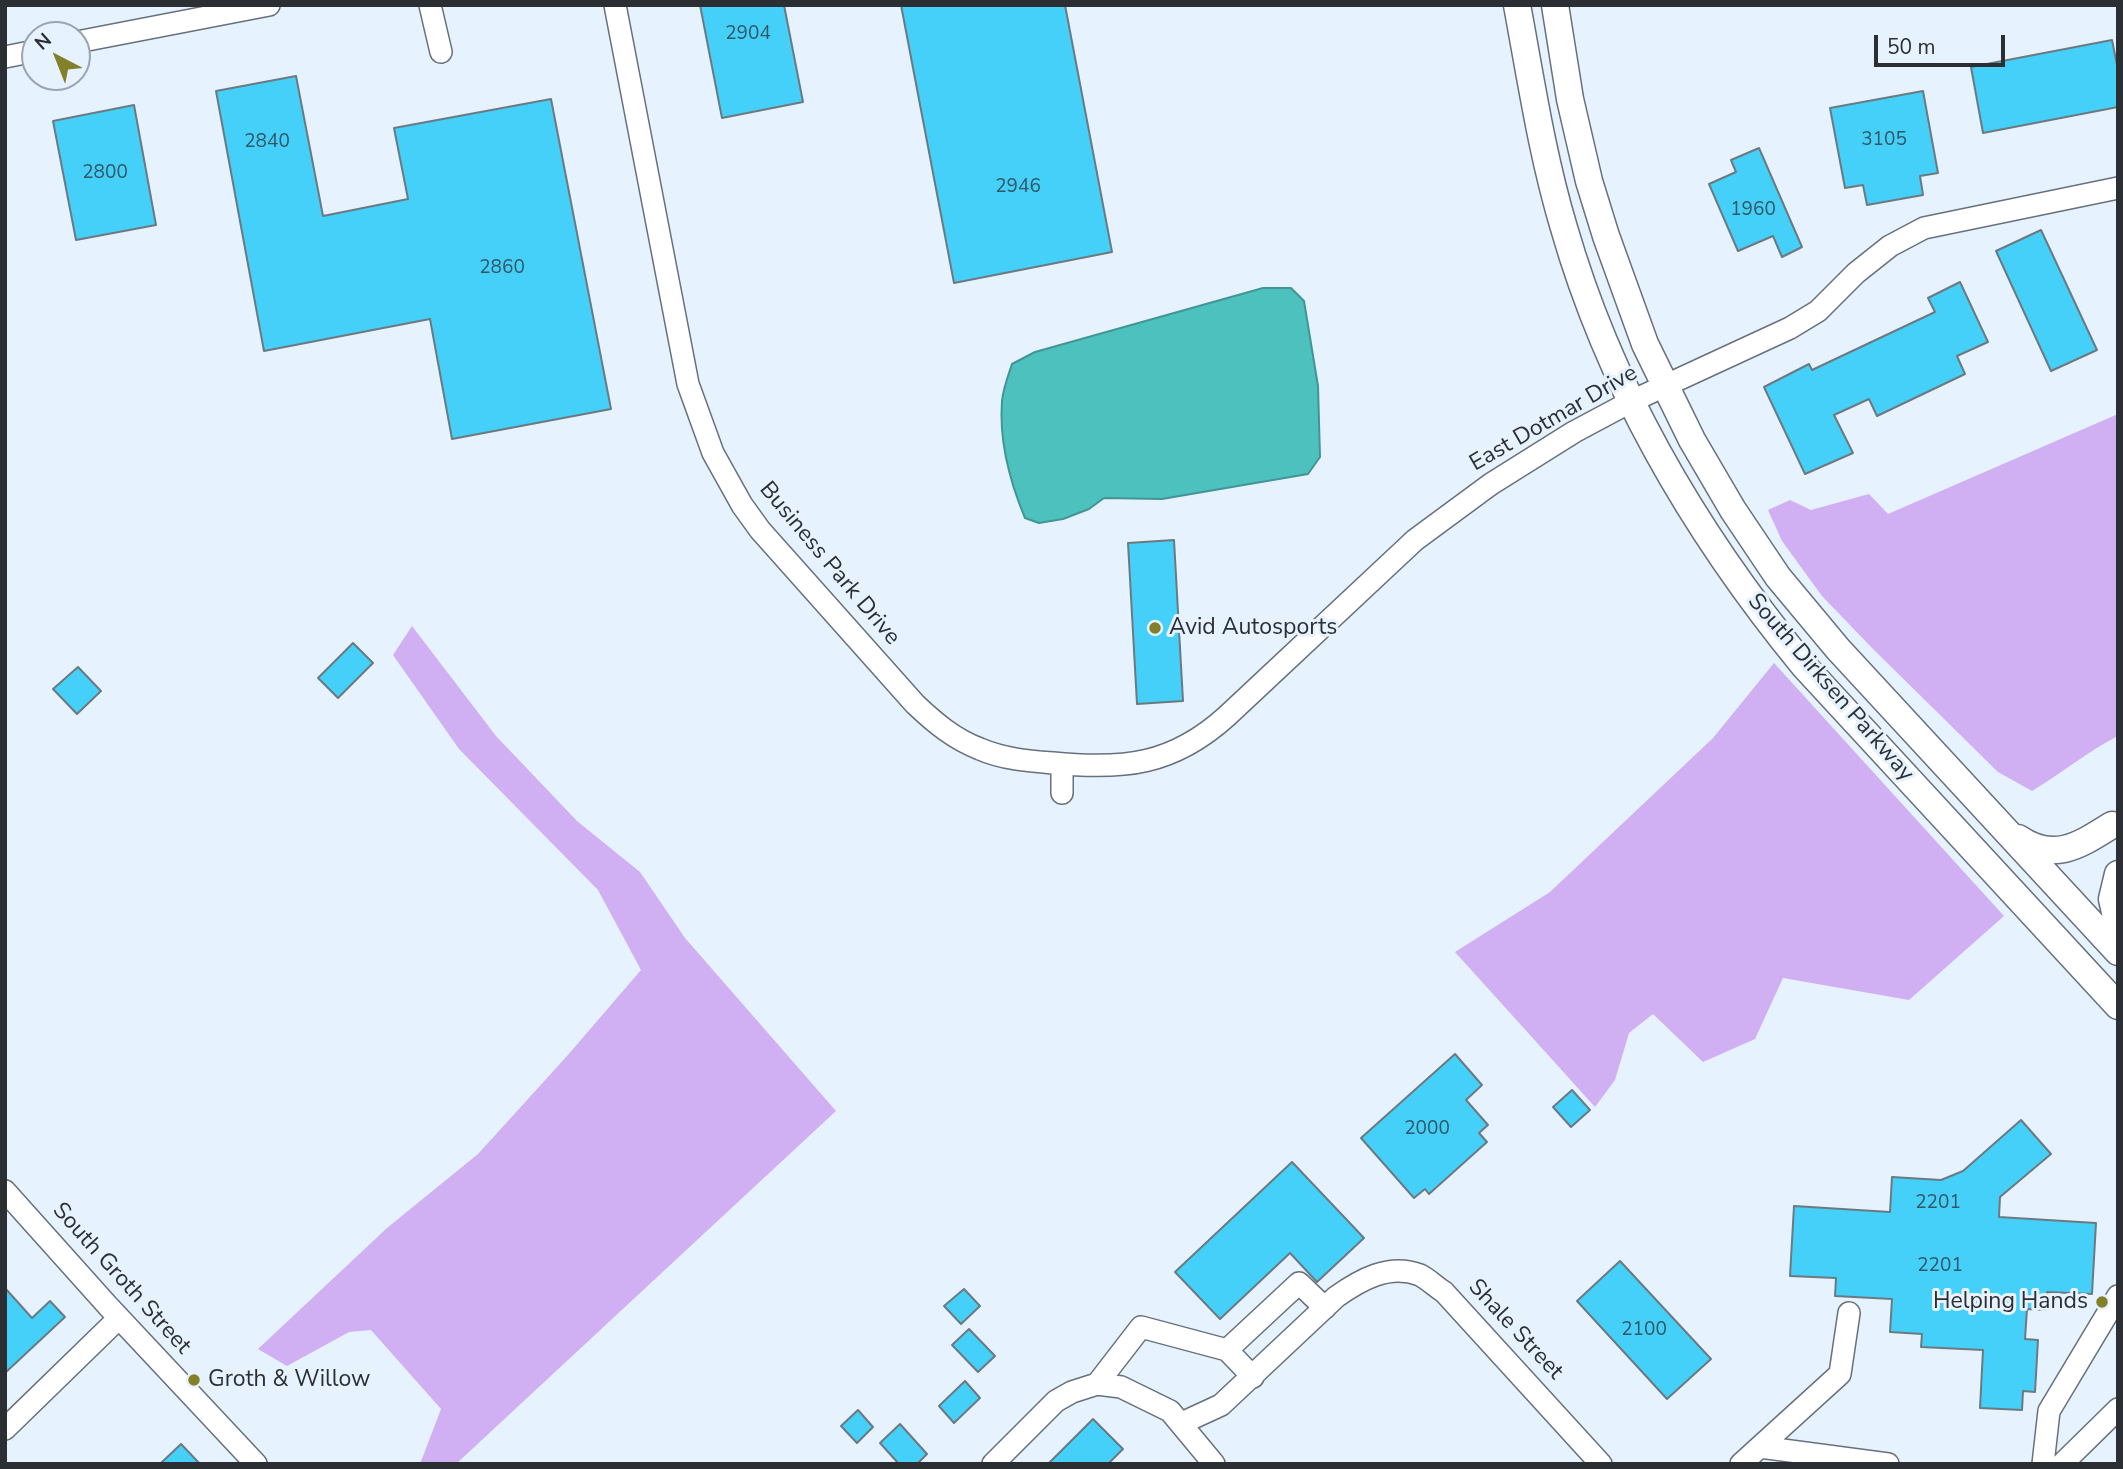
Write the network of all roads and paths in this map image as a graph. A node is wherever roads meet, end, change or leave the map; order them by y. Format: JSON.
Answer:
{"nodes":[{"id":1,"x":269,"y":5,"type":"edge"},
{"id":2,"x":430,"y":5,"type":"edge"},
{"id":3,"x":615,"y":5,"type":"edge"},
{"id":4,"x":1517,"y":5,"type":"edge"},
{"id":5,"x":1555,"y":5,"type":"edge"},
{"id":6,"x":91,"y":39,"type":"edge"},
{"id":7,"x":441,"y":52,"type":"dead end"},
{"id":8,"x":2118,"y":188,"type":"edge"},
{"id":9,"x":1664,"y":386,"type":"junction"},
{"id":10,"x":1632,"y":401,"type":"junction"},
{"id":11,"x":1062,"y":764,"type":"junction"},
{"id":12,"x":1062,"y":793,"type":"dead end"},
{"id":13,"x":2112,"y":825,"type":"dead end"},
{"id":14,"x":2005,"y":828,"type":"junction"},
{"id":15,"x":2118,"y":874,"type":"edge"},
{"id":16,"x":2118,"y":926,"type":"edge"},
{"id":17,"x":2118,"y":951,"type":"edge"},
{"id":18,"x":2118,"y":1006,"type":"edge"},
{"id":19,"x":5,"y":1191,"type":"edge"},
{"id":20,"x":2118,"y":1296,"type":"edge"},
{"id":21,"x":1325,"y":1308,"type":"junction"},
{"id":22,"x":1849,"y":1313,"type":"dead end"},
{"id":23,"x":119,"y":1318,"type":"junction"},
{"id":24,"x":1227,"y":1350,"type":"junction"},
{"id":25,"x":1253,"y":1377,"type":"junction"},
{"id":26,"x":1097,"y":1384,"type":"junction"},
{"id":27,"x":2118,"y":1409,"type":"edge"},
{"id":28,"x":1182,"y":1423,"type":"junction"},
{"id":29,"x":5,"y":1429,"type":"edge"},
{"id":30,"x":1760,"y":1447,"type":"junction"},
{"id":31,"x":256,"y":1464,"type":"edge"},
{"id":32,"x":993,"y":1464,"type":"edge"},
{"id":33,"x":1214,"y":1464,"type":"edge"},
{"id":34,"x":1601,"y":1464,"type":"edge"},
{"id":35,"x":1741,"y":1464,"type":"edge"},
{"id":36,"x":1888,"y":1464,"type":"edge"},
{"id":37,"x":2043,"y":1464,"type":"edge"},
{"id":38,"x":2062,"y":1464,"type":"edge"}],
"edges":[{"from":1,"to":6,"type":"street"},
{"from":2,"to":7,"type":"street"},
{"from":3,"to":11,"type":"street","name":"Business Park Drive"},
{"from":4,"to":10,"type":"main road","name":"South Dirksen Parkway"},
{"from":5,"to":9,"type":"main road","name":"South Dirksen Parkway"},
{"from":8,"to":9,"type":"street","name":"East Dotmar Drive"},
{"from":9,"to":10,"type":"street","name":"East Dotmar Drive"},
{"from":9,"to":14,"type":"main road","name":"South Dirksen Parkway"},
{"from":10,"to":11,"type":"street","name":"East Dotmar Drive"},
{"from":10,"to":18,"type":"main road","name":"South Dirksen Parkway"},
{"from":11,"to":12,"type":"street"},
{"from":13,"to":14,"type":"main road"},
{"from":14,"to":17,"type":"main road","name":"South Dirksen Parkway"},
{"from":15,"to":16,"type":"main road"},
{"from":19,"to":23,"type":"street","name":"South Groth Street"},
{"from":20,"to":37,"type":"street"},
{"from":21,"to":24,"type":"street"},
{"from":21,"to":25,"type":"street"},
{"from":21,"to":34,"type":"street","name":"Shale Street"},
{"from":22,"to":30,"type":"street"},
{"from":23,"to":29,"type":"street"},
{"from":23,"to":31,"type":"street","name":"South Groth Street"},
{"from":24,"to":25,"type":"street"},
{"from":24,"to":26,"type":"street"},
{"from":25,"to":28,"type":"street"},
{"from":26,"to":28,"type":"street"},
{"from":26,"to":32,"type":"street"},
{"from":27,"to":38,"type":"street"},
{"from":28,"to":33,"type":"street"},
{"from":30,"to":35,"type":"street"},
{"from":30,"to":36,"type":"street"}]}
